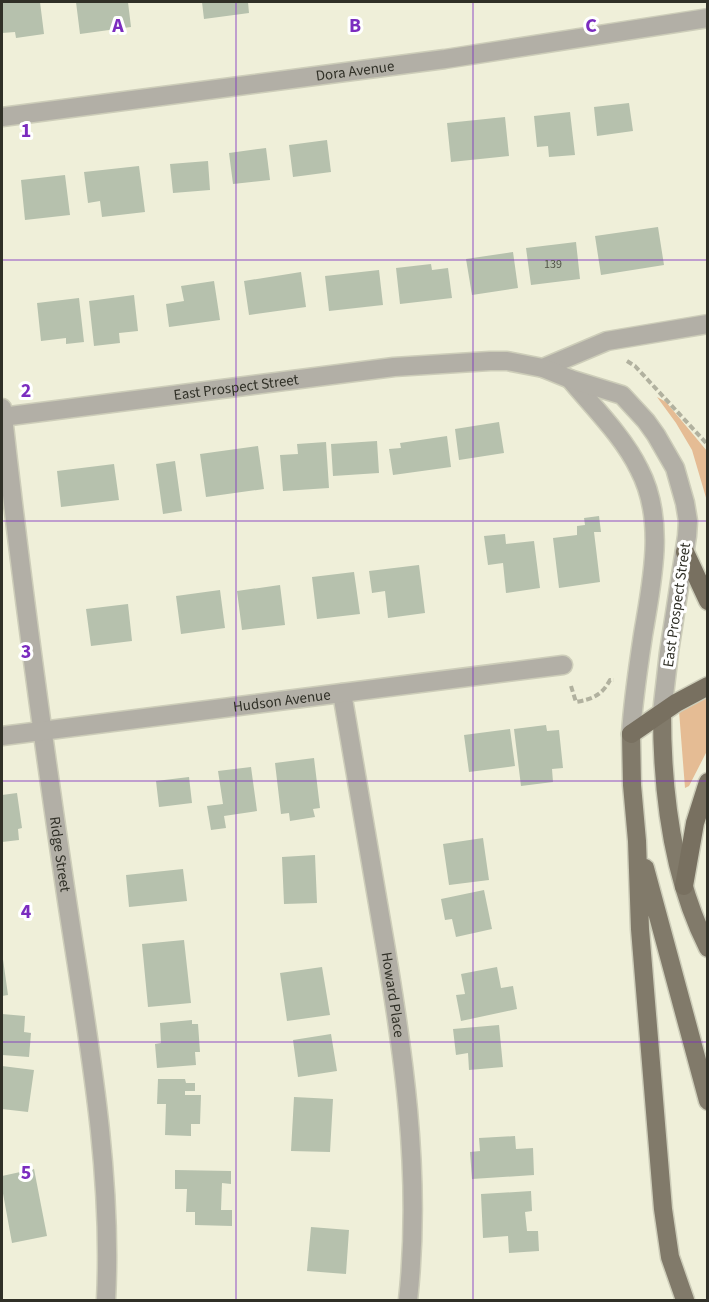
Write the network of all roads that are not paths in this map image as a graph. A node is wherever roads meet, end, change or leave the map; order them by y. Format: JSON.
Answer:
{"nodes":[{"id":1,"x":708,"y":18,"type":"edge"},
{"id":2,"x":2,"y":117,"type":"edge"},
{"id":3,"x":708,"y":324,"type":"edge"},
{"id":4,"x":543,"y":368,"type":"junction"},
{"id":5,"x":570,"y":379,"type":"junction"},
{"id":6,"x":2,"y":414,"type":"edge"},
{"id":7,"x":685,"y":552,"type":"junction"},
{"id":8,"x":708,"y":601,"type":"edge"},
{"id":9,"x":563,"y":665,"type":"road end"},
{"id":10,"x":708,"y":686,"type":"edge"},
{"id":11,"x":342,"y":693,"type":"junction"},
{"id":12,"x":662,"y":713,"type":"junction"},
{"id":13,"x":42,"y":731,"type":"junction"},
{"id":14,"x":631,"y":734,"type":"junction"},
{"id":15,"x":2,"y":736,"type":"edge"},
{"id":16,"x":708,"y":782,"type":"edge"},
{"id":17,"x":637,"y":840,"type":"junction"},
{"id":18,"x":684,"y":886,"type":"junction"},
{"id":19,"x":708,"y":948,"type":"edge"},
{"id":20,"x":708,"y":1101,"type":"edge"},
{"id":21,"x":106,"y":1300,"type":"edge"},
{"id":22,"x":408,"y":1300,"type":"edge"},
{"id":23,"x":685,"y":1300,"type":"edge"}],
"edges":[{"from":1,"to":2,"type":"street","name":"Dora Avenue"},
{"from":3,"to":4,"type":"street"},
{"from":4,"to":5,"type":"street","name":"East Prospect Street"},
{"from":4,"to":6,"type":"street","name":"East Prospect Street"},
{"from":5,"to":7,"type":"street","name":"East Prospect Street"},
{"from":5,"to":14,"type":"street","name":"East Prospect Street"},
{"from":6,"to":13,"type":"street","name":"Ridge Street"},
{"from":7,"to":8,"type":"highway"},
{"from":7,"to":12,"type":"street","name":"East Prospect Street"},
{"from":9,"to":11,"type":"street","name":"Hudson Avenue"},
{"from":10,"to":12,"type":"highway"},
{"from":11,"to":13,"type":"street","name":"Hudson Avenue"},
{"from":11,"to":22,"type":"street","name":"Howard Place"},
{"from":12,"to":14,"type":"highway"},
{"from":12,"to":18,"type":"main road","name":"East Prospect Street"},
{"from":13,"to":15,"type":"street","name":"Hudson Avenue"},
{"from":13,"to":21,"type":"street","name":"Ridge Street"},
{"from":14,"to":17,"type":"main road","name":"East Prospect Street"},
{"from":16,"to":18,"type":"highway"},
{"from":17,"to":20,"type":"main road"},
{"from":17,"to":23,"type":"main road"},
{"from":18,"to":19,"type":"main road","name":"East Prospect Street"}]}
